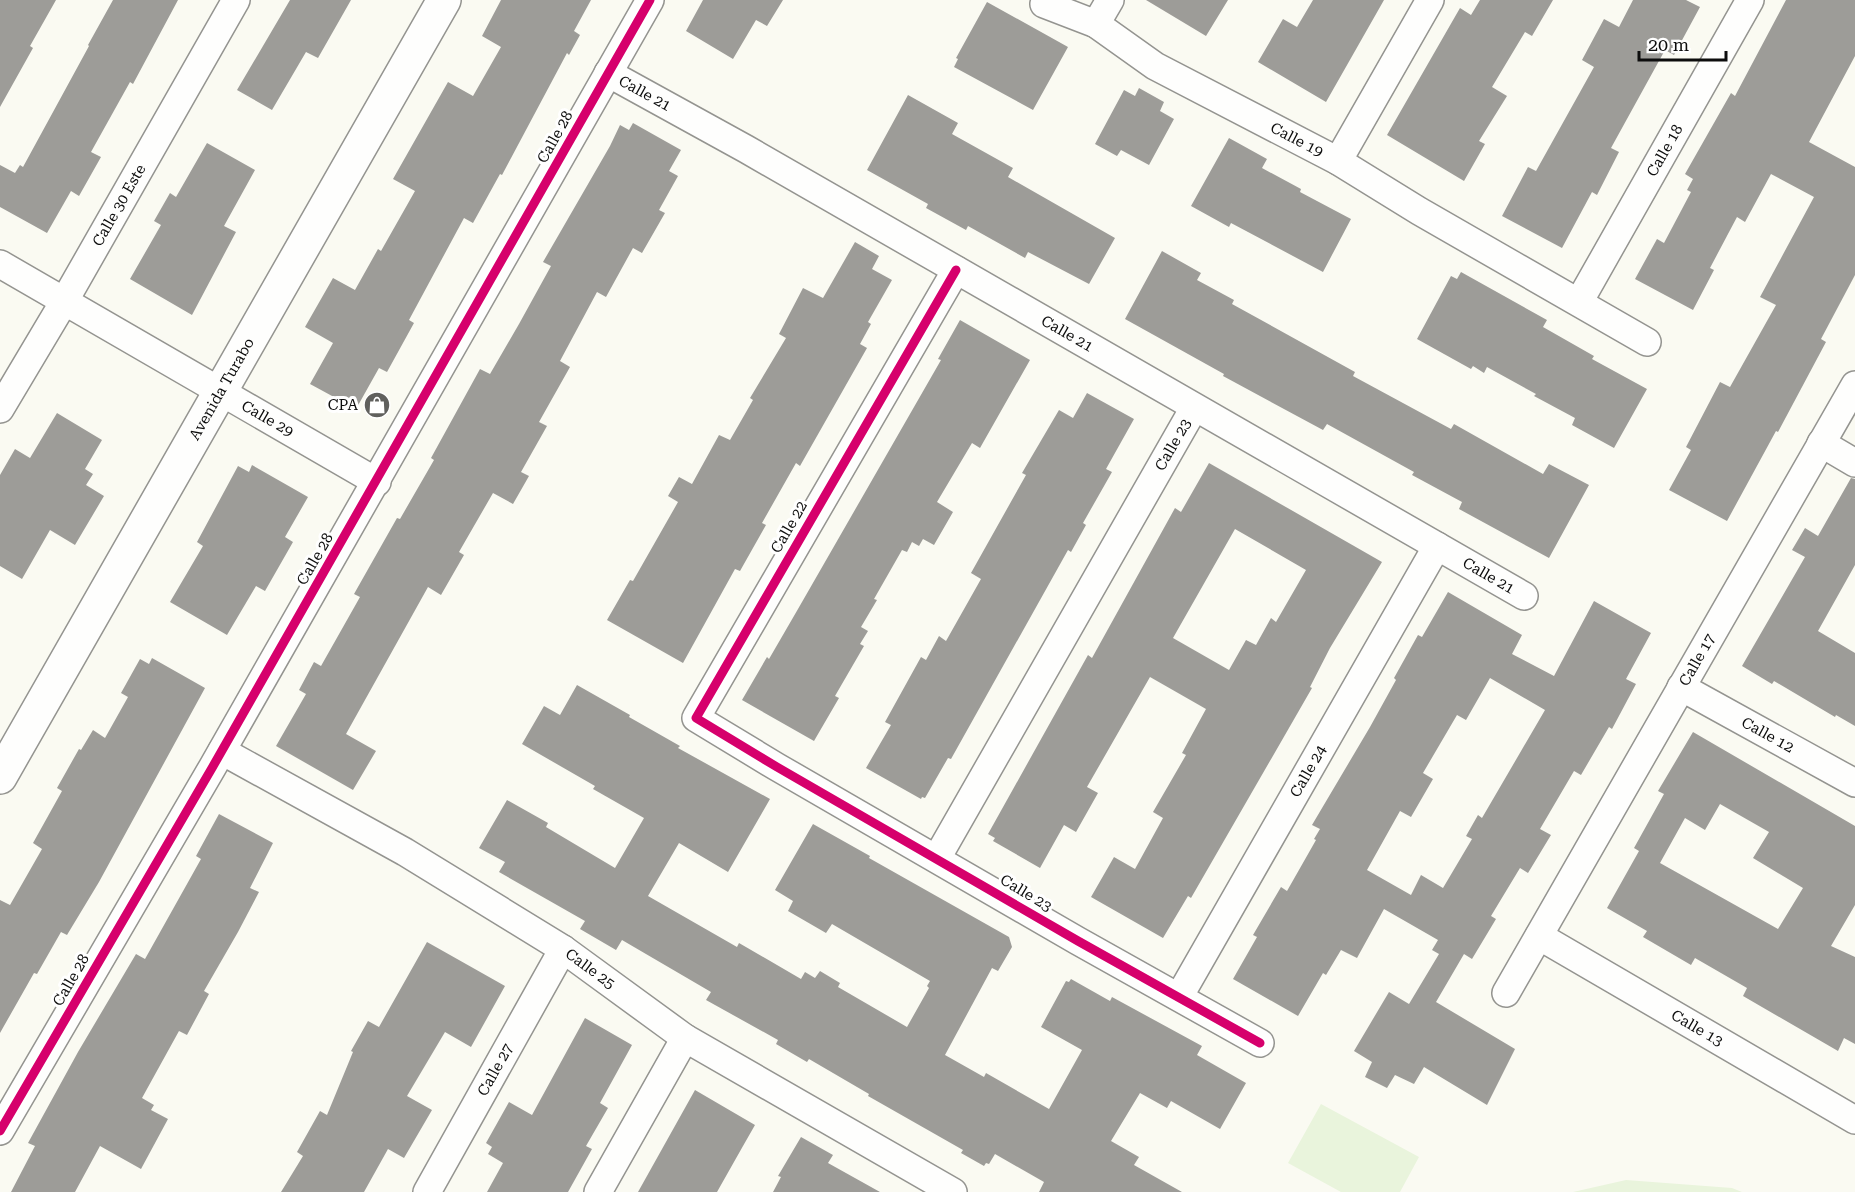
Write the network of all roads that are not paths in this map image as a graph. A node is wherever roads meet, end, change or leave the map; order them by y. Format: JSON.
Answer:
{"nodes":[{"id":1,"x":236,"y":0,"type":"edge"},
{"id":2,"x":444,"y":0,"type":"edge"},
{"id":3,"x":650,"y":0,"type":"edge"},
{"id":4,"x":1110,"y":0,"type":"edge"},
{"id":5,"x":1430,"y":0,"type":"edge"},
{"id":6,"x":1750,"y":0,"type":"edge"},
{"id":7,"x":1044,"y":4,"type":"dead end"},
{"id":8,"x":1096,"y":24,"type":"junction"},
{"id":9,"x":608,"y":74,"type":"junction"},
{"id":10,"x":1338,"y":161,"type":"junction"},
{"id":11,"x":0,"y":264,"type":"edge"},
{"id":12,"x":956,"y":270,"type":"junction"},
{"id":13,"x":65,"y":300,"type":"junction"},
{"id":14,"x":1580,"y":302,"type":"junction"},
{"id":15,"x":1647,"y":342,"type":"dead end"},
{"id":16,"x":1855,"y":384,"type":"edge"},
{"id":17,"x":220,"y":392,"type":"junction"},
{"id":18,"x":1194,"y":408,"type":"junction"},
{"id":19,"x":0,"y":409,"type":"edge"},
{"id":20,"x":1821,"y":443,"type":"junction"},
{"id":21,"x":1855,"y":463,"type":"edge"},
{"id":22,"x":376,"y":482,"type":"junction"},
{"id":23,"x":1437,"y":546,"type":"junction"},
{"id":24,"x":1524,"y":596,"type":"dead end"},
{"id":25,"x":1681,"y":687,"type":"junction"},
{"id":26,"x":222,"y":751,"type":"junction"},
{"id":27,"x":777,"y":767,"type":"joint"},
{"id":28,"x":0,"y":777,"type":"edge"},
{"id":29,"x":1855,"y":783,"type":"edge"},
{"id":30,"x":937,"y":858,"type":"junction"},
{"id":31,"x":1539,"y":936,"type":"junction"},
{"id":32,"x":563,"y":949,"type":"junction"},
{"id":33,"x":1506,"y":993,"type":"dead end"},
{"id":34,"x":1179,"y":997,"type":"junction"},
{"id":35,"x":685,"y":1038,"type":"junction"},
{"id":36,"x":1260,"y":1043,"type":"dead end"},
{"id":37,"x":1855,"y":1120,"type":"edge"},
{"id":38,"x":0,"y":1131,"type":"edge"},
{"id":39,"x":922,"y":1185,"type":"edge"},
{"id":40,"x":427,"y":1192,"type":"edge"},
{"id":41,"x":598,"y":1192,"type":"edge"},
{"id":42,"x":953,"y":1192,"type":"edge"}],
"edges":[{"from":1,"to":13,"type":"street","name":"Calle 30 Este"},
{"from":2,"to":17,"type":"street","name":"Avenida Turabo"},
{"from":3,"to":9,"type":"street","name":"Calle 28"},
{"from":4,"to":8,"type":"street"},
{"from":5,"to":10,"type":"street","name":"Calle 19"},
{"from":6,"to":14,"type":"street","name":"Calle 18"},
{"from":7,"to":8,"type":"street","name":"Calle 19"},
{"from":8,"to":10,"type":"street","name":"Calle 19"},
{"from":9,"to":12,"type":"street","name":"Calle 21"},
{"from":9,"to":22,"type":"street","name":"Calle 28"},
{"from":10,"to":14,"type":"street"},
{"from":11,"to":13,"type":"street","name":"Calle 29"},
{"from":12,"to":18,"type":"street","name":"Calle 21"},
{"from":12,"to":27,"type":"street","name":"Calle 22"},
{"from":13,"to":17,"type":"street","name":"Calle 29"},
{"from":13,"to":19,"type":"street","name":"Calle 30 Este"},
{"from":14,"to":15,"type":"street"},
{"from":16,"to":20,"type":"street","name":"Calle 17"},
{"from":17,"to":22,"type":"street","name":"Calle 29"},
{"from":17,"to":28,"type":"street","name":"Avenida Turabo"},
{"from":18,"to":23,"type":"street","name":"Calle 21"},
{"from":18,"to":30,"type":"street","name":"Calle 23"},
{"from":20,"to":21,"type":"street"},
{"from":20,"to":25,"type":"street","name":"Calle 17"},
{"from":22,"to":26,"type":"street","name":"Calle 28"},
{"from":23,"to":24,"type":"street","name":"Calle 21"},
{"from":23,"to":34,"type":"street","name":"Calle 24"},
{"from":25,"to":29,"type":"street","name":"Calle 12"},
{"from":25,"to":31,"type":"street","name":"Calle 17"},
{"from":26,"to":32,"type":"street","name":"Calle 25"},
{"from":26,"to":38,"type":"street","name":"Calle 28"},
{"from":27,"to":30,"type":"street","name":"Calle 23"},
{"from":30,"to":34,"type":"street","name":"Calle 23"},
{"from":31,"to":33,"type":"street","name":"Calle 17"},
{"from":31,"to":37,"type":"street","name":"Calle 13"},
{"from":32,"to":35,"type":"street","name":"Calle 25"},
{"from":32,"to":40,"type":"street","name":"Calle 27"},
{"from":34,"to":36,"type":"street","name":"Calle 23"},
{"from":35,"to":39,"type":"street","name":"Calle 25"},
{"from":35,"to":41,"type":"street"},
{"from":39,"to":42,"type":"street","name":"Calle 25"}]}
